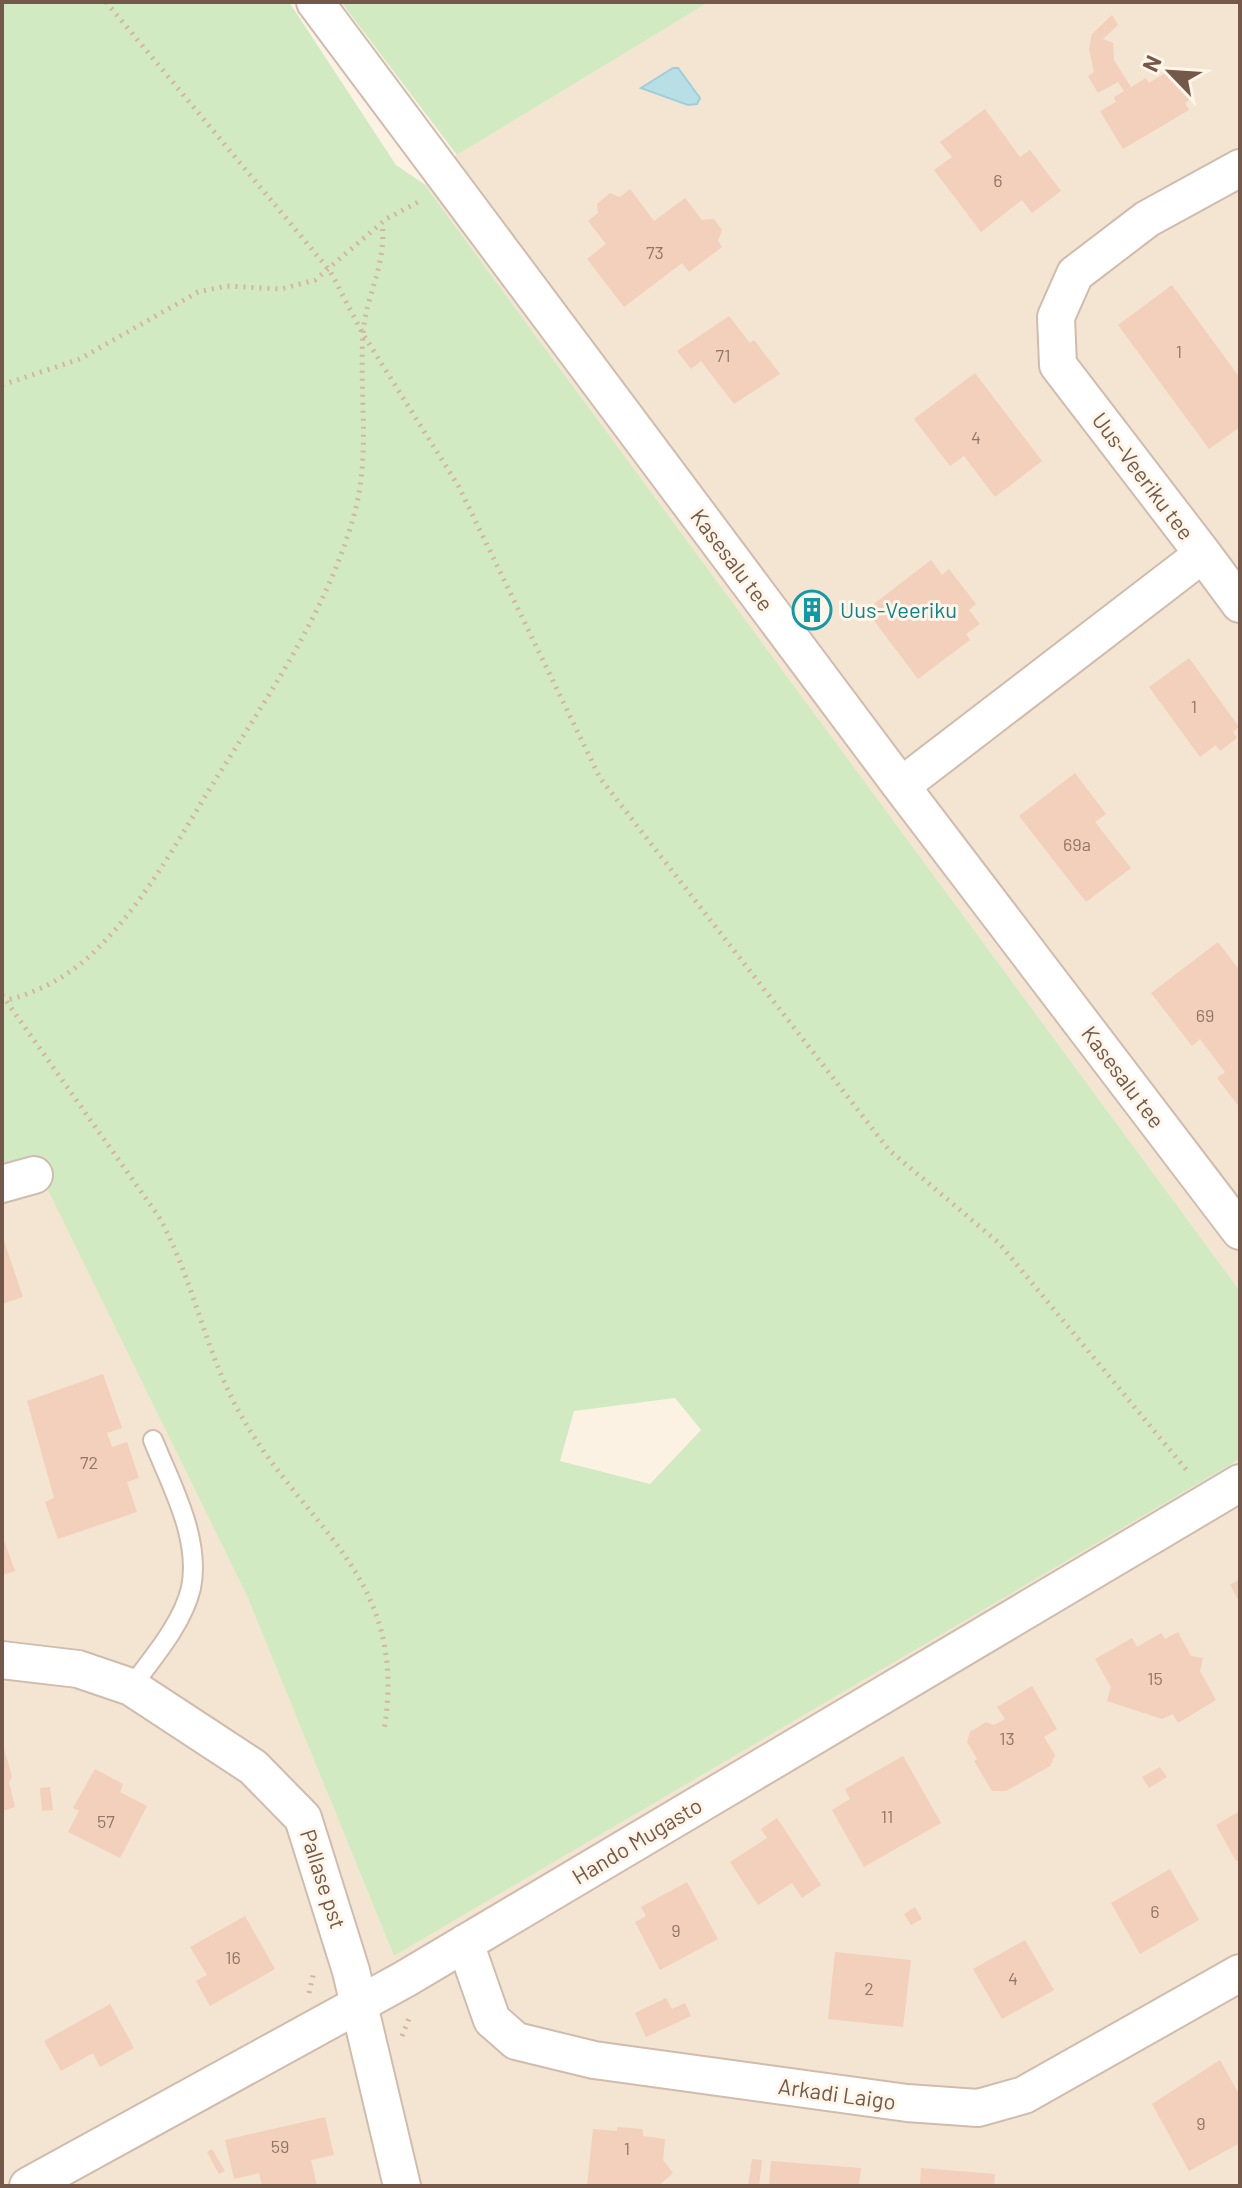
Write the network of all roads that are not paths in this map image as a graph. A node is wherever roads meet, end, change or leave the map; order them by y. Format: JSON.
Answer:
{"nodes":[{"id":1,"x":315,"y":2,"type":"edge"},
{"id":2,"x":1240,"y":168,"type":"edge"},
{"id":3,"x":1203,"y":554,"type":"junction"},
{"id":4,"x":1240,"y":604,"type":"edge"},
{"id":5,"x":901,"y":786,"type":"junction"},
{"id":6,"x":1240,"y":1231,"type":"edge"},
{"id":7,"x":153,"y":1440,"type":"dead end"},
{"id":8,"x":1240,"y":1483,"type":"edge"},
{"id":9,"x":2,"y":1660,"type":"edge"},
{"id":10,"x":131,"y":1687,"type":"junction"},
{"id":11,"x":465,"y":1943,"type":"junction"},
{"id":12,"x":1240,"y":1973,"type":"edge"},
{"id":13,"x":358,"y":2005,"type":"junction"},
{"id":14,"x":28,"y":2186,"type":"edge"},
{"id":15,"x":402,"y":2186,"type":"edge"}],
"edges":[{"from":1,"to":5,"type":"street","name":"Kasesalu tee"},
{"from":2,"to":3,"type":"street","name":"Uus-Veeriku tee"},
{"from":3,"to":4,"type":"street"},
{"from":3,"to":5,"type":"street","name":"Uus-Veeriku tee"},
{"from":5,"to":6,"type":"street","name":"Kasesalu tee"},
{"from":7,"to":10,"type":"lane"},
{"from":8,"to":11,"type":"street","name":"Hando Mugasto"},
{"from":9,"to":10,"type":"street","name":"Pallase pst"},
{"from":10,"to":13,"type":"street","name":"Pallase pst"},
{"from":11,"to":12,"type":"street","name":"Arkadi Laigo"},
{"from":11,"to":13,"type":"street","name":"Hando Mugasto"},
{"from":13,"to":14,"type":"street","name":"Hando Mugasto"},
{"from":13,"to":15,"type":"street","name":"Pallase pst"}]}
